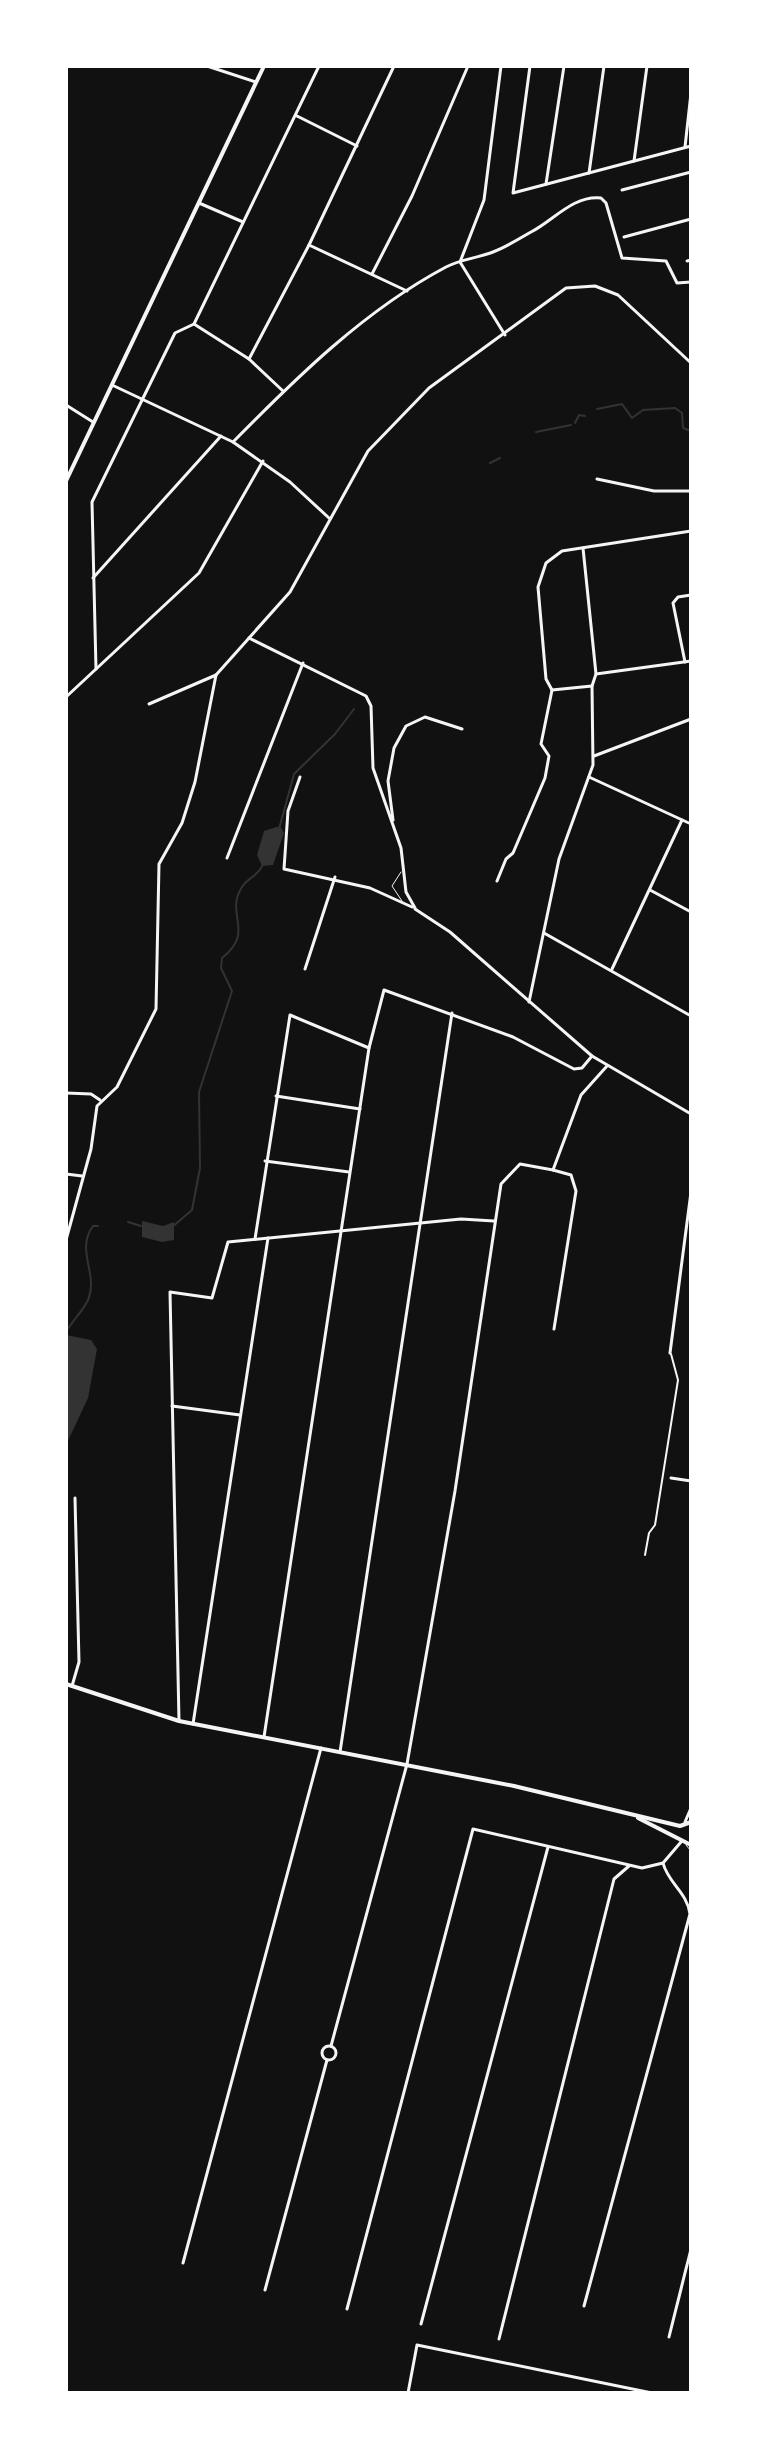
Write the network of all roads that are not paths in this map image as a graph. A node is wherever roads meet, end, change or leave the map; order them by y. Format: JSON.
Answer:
{"nodes":[{"id":1,"x":207,"y":66,"type":"edge"},
{"id":2,"x":264,"y":66,"type":"edge"},
{"id":3,"x":319,"y":66,"type":"edge"},
{"id":4,"x":394,"y":66,"type":"edge"},
{"id":5,"x":468,"y":66,"type":"edge"},
{"id":6,"x":501,"y":66,"type":"edge"},
{"id":7,"x":530,"y":66,"type":"edge"},
{"id":8,"x":564,"y":66,"type":"edge"},
{"id":9,"x":604,"y":66,"type":"edge"},
{"id":10,"x":647,"y":66,"type":"edge"},
{"id":11,"x":256,"y":82,"type":"junction"},
{"id":12,"x":691,"y":93,"type":"edge"},
{"id":13,"x":297,"y":116,"type":"junction"},
{"id":14,"x":357,"y":146,"type":"junction"},
{"id":15,"x":691,"y":146,"type":"edge"},
{"id":16,"x":685,"y":147,"type":"junction"},
{"id":17,"x":634,"y":161,"type":"junction"},
{"id":18,"x":691,"y":172,"type":"edge"},
{"id":19,"x":589,"y":173,"type":"junction"},
{"id":20,"x":546,"y":184,"type":"junction"},
{"id":21,"x":622,"y":190,"type":"dead end"},
{"id":22,"x":199,"y":203,"type":"junction"},
{"id":23,"x":691,"y":219,"type":"edge"},
{"id":24,"x":244,"y":222,"type":"junction"},
{"id":25,"x":624,"y":237,"type":"dead end"},
{"id":26,"x":309,"y":245,"type":"junction"},
{"id":27,"x":460,"y":262,"type":"junction"},
{"id":28,"x":372,"y":274,"type":"junction"},
{"id":29,"x":691,"y":282,"type":"edge"},
{"id":30,"x":408,"y":291,"type":"junction"},
{"id":31,"x":194,"y":324,"type":"junction"},
{"id":32,"x":505,"y":335,"type":"junction"},
{"id":33,"x":249,"y":359,"type":"junction"},
{"id":34,"x":691,"y":363,"type":"edge"},
{"id":35,"x":111,"y":385,"type":"junction"},
{"id":36,"x":283,"y":391,"type":"junction"},
{"id":37,"x":142,"y":399,"type":"junction"},
{"id":38,"x":66,"y":405,"type":"edge"},
{"id":39,"x":93,"y":422,"type":"junction"},
{"id":40,"x":221,"y":436,"type":"junction"},
{"id":41,"x":233,"y":442,"type":"junction"},
{"id":42,"x":263,"y":461,"type":"junction"},
{"id":43,"x":597,"y":479,"type":"dead end"},
{"id":44,"x":66,"y":481,"type":"edge"},
{"id":45,"x":691,"y":491,"type":"edge"},
{"id":46,"x":329,"y":518,"type":"junction"},
{"id":47,"x":691,"y":531,"type":"edge"},
{"id":48,"x":583,"y":548,"type":"junction"},
{"id":49,"x":93,"y":578,"type":"junction"},
{"id":50,"x":691,"y":595,"type":"edge"},
{"id":51,"x":249,"y":638,"type":"junction"},
{"id":52,"x":691,"y":661,"type":"edge"},
{"id":53,"x":685,"y":662,"type":"junction"},
{"id":54,"x":303,"y":663,"type":"junction"},
{"id":55,"x":96,"y":669,"type":"junction"},
{"id":56,"x":596,"y":674,"type":"junction"},
{"id":57,"x":216,"y":675,"type":"junction"},
{"id":58,"x":592,"y":686,"type":"junction"},
{"id":59,"x":552,"y":690,"type":"junction"},
{"id":60,"x":66,"y":697,"type":"edge"},
{"id":61,"x":149,"y":704,"type":"dead end"},
{"id":62,"x":691,"y":719,"type":"edge"},
{"id":63,"x":462,"y":729,"type":"dead end"},
{"id":64,"x":594,"y":756,"type":"junction"},
{"id":65,"x":300,"y":777,"type":"dead end"},
{"id":66,"x":589,"y":777,"type":"junction"},
{"id":67,"x":682,"y":820,"type":"junction"},
{"id":68,"x":393,"y":824,"type":"junction"},
{"id":69,"x":691,"y":824,"type":"edge"},
{"id":70,"x":227,"y":858,"type":"dead end"},
{"id":71,"x":402,"y":870,"type":"junction"},
{"id":72,"x":335,"y":877,"type":"junction"},
{"id":73,"x":497,"y":881,"type":"dead end"},
{"id":74,"x":650,"y":890,"type":"junction"},
{"id":75,"x":415,"y":909,"type":"junction"},
{"id":76,"x":691,"y":912,"type":"edge"},
{"id":77,"x":544,"y":933,"type":"junction"},
{"id":78,"x":305,"y":969,"type":"dead end"},
{"id":79,"x":612,"y":970,"type":"junction"},
{"id":80,"x":529,"y":1002,"type":"junction"},
{"id":81,"x":452,"y":1013,"type":"junction"},
{"id":82,"x":691,"y":1016,"type":"edge"},
{"id":83,"x":369,"y":1048,"type":"junction"},
{"id":84,"x":592,"y":1056,"type":"junction"},
{"id":85,"x":607,"y":1066,"type":"junction"},
{"id":86,"x":66,"y":1093,"type":"edge"},
{"id":87,"x":276,"y":1096,"type":"junction"},
{"id":88,"x":100,"y":1100,"type":"junction"},
{"id":89,"x":360,"y":1109,"type":"junction"},
{"id":90,"x":691,"y":1114,"type":"edge"},
{"id":91,"x":265,"y":1161,"type":"junction"},
{"id":92,"x":553,"y":1170,"type":"junction"},
{"id":93,"x":349,"y":1172,"type":"junction"},
{"id":94,"x":66,"y":1174,"type":"edge"},
{"id":95,"x":83,"y":1177,"type":"junction"},
{"id":96,"x":691,"y":1192,"type":"edge"},
{"id":97,"x":494,"y":1221,"type":"junction"},
{"id":98,"x":421,"y":1222,"type":"junction"},
{"id":99,"x":340,"y":1230,"type":"junction"},
{"id":100,"x":268,"y":1238,"type":"junction"},
{"id":101,"x":255,"y":1239,"type":"junction"},
{"id":102,"x":66,"y":1240,"type":"edge"},
{"id":103,"x":554,"y":1329,"type":"dead end"},
{"id":104,"x":670,"y":1353,"type":"joint"},
{"id":105,"x":172,"y":1406,"type":"junction"},
{"id":106,"x":241,"y":1415,"type":"junction"},
{"id":107,"x":671,"y":1478,"type":"dead end"},
{"id":108,"x":691,"y":1481,"type":"edge"},
{"id":109,"x":75,"y":1498,"type":"dead end"},
{"id":110,"x":645,"y":1555,"type":"dead end"},
{"id":111,"x":66,"y":1684,"type":"edge"},
{"id":112,"x":72,"y":1686,"type":"junction"},
{"id":113,"x":179,"y":1721,"type":"junction"},
{"id":114,"x":193,"y":1724,"type":"junction"},
{"id":115,"x":264,"y":1737,"type":"junction"},
{"id":116,"x":321,"y":1748,"type":"junction"},
{"id":117,"x":340,"y":1752,"type":"junction"},
{"id":118,"x":407,"y":1764,"type":"junction"},
{"id":119,"x":691,"y":1808,"type":"edge"},
{"id":120,"x":621,"y":1812,"type":"junction"},
{"id":121,"x":685,"y":1823,"type":"edge"},
{"id":122,"x":687,"y":1844,"type":"edge"},
{"id":123,"x":548,"y":1847,"type":"junction"},
{"id":124,"x":663,"y":1863,"type":"junction"},
{"id":125,"x":629,"y":1866,"type":"junction"},
{"id":126,"x":331,"y":2046,"type":"junction"},
{"id":127,"x":327,"y":2060,"type":"junction"},
{"id":128,"x":691,"y":2249,"type":"edge"},
{"id":129,"x":183,"y":2263,"type":"dead end"},
{"id":130,"x":265,"y":2290,"type":"dead end"},
{"id":131,"x":584,"y":2306,"type":"dead end"},
{"id":132,"x":347,"y":2309,"type":"dead end"},
{"id":133,"x":421,"y":2324,"type":"dead end"},
{"id":134,"x":669,"y":2337,"type":"dead end"},
{"id":135,"x":499,"y":2339,"type":"dead end"},
{"id":136,"x":408,"y":2393,"type":"edge"},
{"id":137,"x":652,"y":2393,"type":"edge"}],
"edges":[{"from":1,"to":11,"type":"street"},
{"from":2,"to":11,"type":"main road"},
{"from":3,"to":13,"type":"street"},
{"from":4,"to":14,"type":"street"},
{"from":5,"to":28,"type":"street"},
{"from":6,"to":27,"type":"street"},
{"from":7,"to":20,"type":"street"},
{"from":8,"to":20,"type":"street"},
{"from":9,"to":19,"type":"street"},
{"from":10,"to":17,"type":"street"},
{"from":11,"to":22,"type":"main road"},
{"from":12,"to":16,"type":"street"},
{"from":13,"to":14,"type":"street"},
{"from":13,"to":24,"type":"street"},
{"from":14,"to":26,"type":"street"},
{"from":15,"to":16,"type":"street"},
{"from":16,"to":17,"type":"street"},
{"from":17,"to":19,"type":"street"},
{"from":18,"to":21,"type":"street"},
{"from":19,"to":20,"type":"street"},
{"from":22,"to":24,"type":"street"},
{"from":22,"to":35,"type":"main road"},
{"from":23,"to":25,"type":"street"},
{"from":24,"to":31,"type":"street"},
{"from":26,"to":28,"type":"street"},
{"from":26,"to":33,"type":"street"},
{"from":27,"to":29,"type":"street"},
{"from":27,"to":30,"type":"street"},
{"from":27,"to":32,"type":"street"},
{"from":28,"to":30,"type":"street"},
{"from":30,"to":36,"type":"street"},
{"from":31,"to":33,"type":"street"},
{"from":31,"to":37,"type":"street"},
{"from":32,"to":34,"type":"street"},
{"from":32,"to":46,"type":"street"},
{"from":33,"to":36,"type":"street"},
{"from":35,"to":37,"type":"street"},
{"from":35,"to":39,"type":"main road"},
{"from":36,"to":41,"type":"street"},
{"from":37,"to":40,"type":"street"},
{"from":37,"to":49,"type":"street"},
{"from":38,"to":39,"type":"street"},
{"from":39,"to":44,"type":"main road"},
{"from":40,"to":41,"type":"street"},
{"from":40,"to":49,"type":"street"},
{"from":41,"to":42,"type":"street"},
{"from":42,"to":46,"type":"street"},
{"from":42,"to":55,"type":"street"},
{"from":43,"to":45,"type":"street"},
{"from":46,"to":51,"type":"street"},
{"from":47,"to":48,"type":"street"},
{"from":48,"to":56,"type":"street"},
{"from":48,"to":59,"type":"street"},
{"from":49,"to":55,"type":"street"},
{"from":50,"to":53,"type":"street"},
{"from":51,"to":54,"type":"street"},
{"from":51,"to":57,"type":"street"},
{"from":52,"to":53,"type":"street"},
{"from":53,"to":56,"type":"street"},
{"from":54,"to":68,"type":"street"},
{"from":54,"to":70,"type":"street"},
{"from":55,"to":60,"type":"street"},
{"from":56,"to":58,"type":"street"},
{"from":57,"to":61,"type":"street"},
{"from":57,"to":88,"type":"street"},
{"from":58,"to":59,"type":"street"},
{"from":58,"to":64,"type":"street"},
{"from":59,"to":73,"type":"street"},
{"from":62,"to":64,"type":"street"},
{"from":63,"to":68,"type":"street"},
{"from":64,"to":66,"type":"street"},
{"from":65,"to":72,"type":"street"},
{"from":66,"to":67,"type":"street"},
{"from":66,"to":77,"type":"street"},
{"from":67,"to":69,"type":"street"},
{"from":67,"to":74,"type":"street"},
{"from":68,"to":71,"type":"street"},
{"from":71,"to":75,"type":"street"},
{"from":71,"to":75,"type":"lane"},
{"from":72,"to":75,"type":"street"},
{"from":72,"to":78,"type":"street"},
{"from":74,"to":76,"type":"street"},
{"from":74,"to":79,"type":"street"},
{"from":75,"to":80,"type":"street"},
{"from":77,"to":79,"type":"street"},
{"from":77,"to":80,"type":"street"},
{"from":79,"to":82,"type":"street"},
{"from":80,"to":84,"type":"street"},
{"from":81,"to":83,"type":"street"},
{"from":81,"to":84,"type":"street"},
{"from":81,"to":98,"type":"street"},
{"from":83,"to":87,"type":"street"},
{"from":83,"to":89,"type":"street"},
{"from":84,"to":85,"type":"street"},
{"from":85,"to":90,"type":"street"},
{"from":85,"to":92,"type":"street"},
{"from":86,"to":88,"type":"street"},
{"from":87,"to":89,"type":"street"},
{"from":87,"to":91,"type":"street"},
{"from":88,"to":95,"type":"street"},
{"from":89,"to":93,"type":"street"},
{"from":91,"to":93,"type":"street"},
{"from":91,"to":101,"type":"street"},
{"from":92,"to":97,"type":"street"},
{"from":92,"to":103,"type":"street"},
{"from":93,"to":99,"type":"street"},
{"from":94,"to":95,"type":"street"},
{"from":95,"to":102,"type":"street"},
{"from":96,"to":104,"type":"street"},
{"from":97,"to":98,"type":"street"},
{"from":97,"to":118,"type":"street"},
{"from":98,"to":99,"type":"street"},
{"from":98,"to":117,"type":"street"},
{"from":99,"to":100,"type":"street"},
{"from":99,"to":115,"type":"street"},
{"from":100,"to":101,"type":"street"},
{"from":100,"to":106,"type":"street"},
{"from":101,"to":105,"type":"street"},
{"from":104,"to":110,"type":"street"},
{"from":105,"to":106,"type":"street"},
{"from":105,"to":113,"type":"street"},
{"from":106,"to":114,"type":"street"},
{"from":107,"to":108,"type":"street"},
{"from":109,"to":112,"type":"street"},
{"from":111,"to":112,"type":"main road"},
{"from":112,"to":113,"type":"main road"},
{"from":113,"to":114,"type":"main road"},
{"from":114,"to":115,"type":"main road"},
{"from":115,"to":116,"type":"main road"},
{"from":116,"to":117,"type":"main road"},
{"from":116,"to":129,"type":"street"},
{"from":117,"to":118,"type":"main road"},
{"from":118,"to":120,"type":"main road"},
{"from":118,"to":126,"type":"street"},
{"from":119,"to":121,"type":"street"},
{"from":120,"to":121,"type":"main road"},
{"from":120,"to":122,"type":"main road"},
{"from":121,"to":122,"type":"main road"},
{"from":122,"to":124,"type":"street"},
{"from":123,"to":125,"type":"street"},
{"from":123,"to":132,"type":"street"},
{"from":123,"to":133,"type":"street"},
{"from":124,"to":125,"type":"street"},
{"from":124,"to":131,"type":"street"},
{"from":125,"to":135,"type":"street"},
{"from":126,"to":127,"type":"street"},
{"from":126,"to":127,"type":"street"},
{"from":127,"to":130,"type":"street"},
{"from":128,"to":134,"type":"street"},
{"from":136,"to":137,"type":"street"}]}
